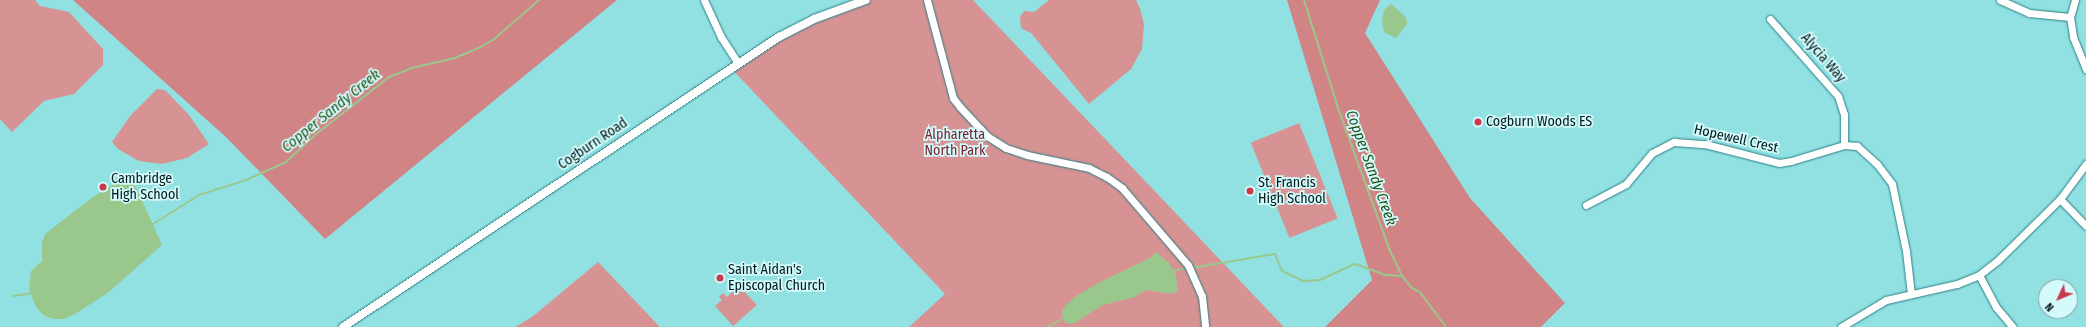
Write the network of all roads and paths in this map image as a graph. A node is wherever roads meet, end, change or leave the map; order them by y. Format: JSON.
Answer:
{"nodes":[{"id":1,"x":704,"y":0,"type":"edge"},
{"id":2,"x":866,"y":0,"type":"edge"},
{"id":3,"x":927,"y":0,"type":"edge"},
{"id":4,"x":2000,"y":0,"type":"edge"},
{"id":5,"x":2075,"y":0,"type":"edge"},
{"id":6,"x":2070,"y":17,"type":"junction"},
{"id":7,"x":1770,"y":19,"type":"dead end"},
{"id":8,"x":738,"y":63,"type":"junction"},
{"id":9,"x":2086,"y":69,"type":"edge"},
{"id":10,"x":1844,"y":145,"type":"junction"},
{"id":11,"x":2086,"y":164,"type":"edge"},
{"id":12,"x":2060,"y":199,"type":"junction"},
{"id":13,"x":1586,"y":205,"type":"dead end"},
{"id":14,"x":2086,"y":226,"type":"edge"},
{"id":15,"x":1978,"y":275,"type":"junction"},
{"id":16,"x":1911,"y":294,"type":"junction"},
{"id":17,"x":343,"y":327,"type":"edge"},
{"id":18,"x":1205,"y":327,"type":"edge"},
{"id":19,"x":1841,"y":327,"type":"edge"},
{"id":20,"x":2013,"y":327,"type":"edge"}],
"edges":[{"from":1,"to":8,"type":"street"},
{"from":2,"to":8,"type":"street","name":"Cogburn Road"},
{"from":3,"to":18,"type":"street"},
{"from":4,"to":6,"type":"street"},
{"from":5,"to":6,"type":"street"},
{"from":6,"to":9,"type":"street"},
{"from":7,"to":10,"type":"street","name":"Alycia Way"},
{"from":8,"to":17,"type":"street","name":"Cogburn Road"},
{"from":10,"to":13,"type":"street","name":"Hopewell Crest"},
{"from":10,"to":16,"type":"street"},
{"from":11,"to":12,"type":"street"},
{"from":12,"to":14,"type":"street"},
{"from":12,"to":15,"type":"street"},
{"from":15,"to":16,"type":"street"},
{"from":15,"to":20,"type":"street"},
{"from":16,"to":19,"type":"street"}]}
